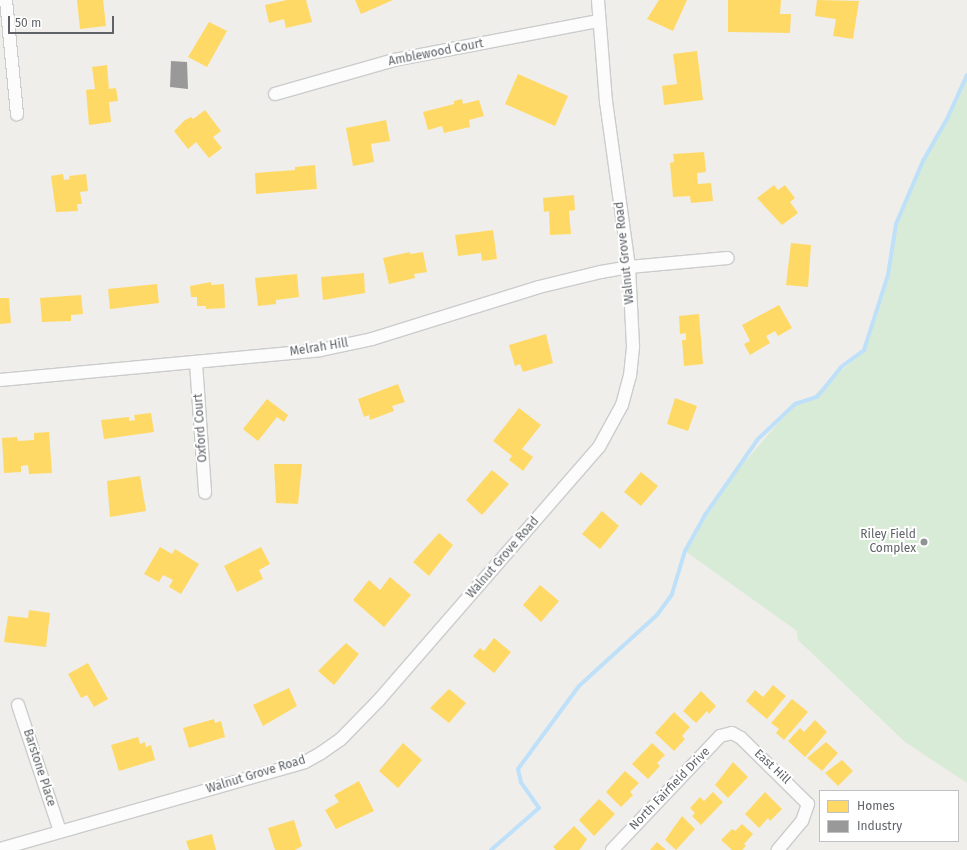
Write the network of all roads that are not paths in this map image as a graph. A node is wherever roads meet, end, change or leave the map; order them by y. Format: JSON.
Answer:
{"nodes":[{"id":1,"x":6,"y":0,"type":"edge"},
{"id":2,"x":598,"y":0,"type":"edge"},
{"id":3,"x":599,"y":21,"type":"junction"},
{"id":4,"x":275,"y":94,"type":"dead end"},
{"id":5,"x":17,"y":114,"type":"dead end"},
{"id":6,"x":728,"y":258,"type":"dead end"},
{"id":7,"x":629,"y":267,"type":"junction"},
{"id":8,"x":196,"y":363,"type":"junction"},
{"id":9,"x":0,"y":380,"type":"edge"},
{"id":10,"x":205,"y":493,"type":"dead end"},
{"id":11,"x":18,"y":705,"type":"dead end"},
{"id":12,"x":732,"y":733,"type":"joint"},
{"id":13,"x":60,"y":832,"type":"junction"},
{"id":14,"x":0,"y":849,"type":"edge"},
{"id":15,"x":612,"y":850,"type":"edge"},
{"id":16,"x":778,"y":850,"type":"edge"}],
"edges":[{"from":1,"to":5,"type":"street"},
{"from":2,"to":3,"type":"street","name":"Walnut Grove Road"},
{"from":3,"to":4,"type":"street","name":"Amblewood Court"},
{"from":3,"to":7,"type":"street","name":"Walnut Grove Road"},
{"from":6,"to":7,"type":"street","name":"Melrah Hill"},
{"from":7,"to":8,"type":"street","name":"Melrah Hill"},
{"from":7,"to":13,"type":"street","name":"Walnut Grove Road"},
{"from":8,"to":9,"type":"street","name":"Melrah Hill"},
{"from":8,"to":10,"type":"street","name":"Oxford Court"},
{"from":11,"to":13,"type":"street","name":"Barstone Place"},
{"from":12,"to":15,"type":"street","name":"North Fairfield Drive"},
{"from":12,"to":16,"type":"street","name":"East Hill"},
{"from":13,"to":14,"type":"street","name":"Walnut Grove Road"}]}
